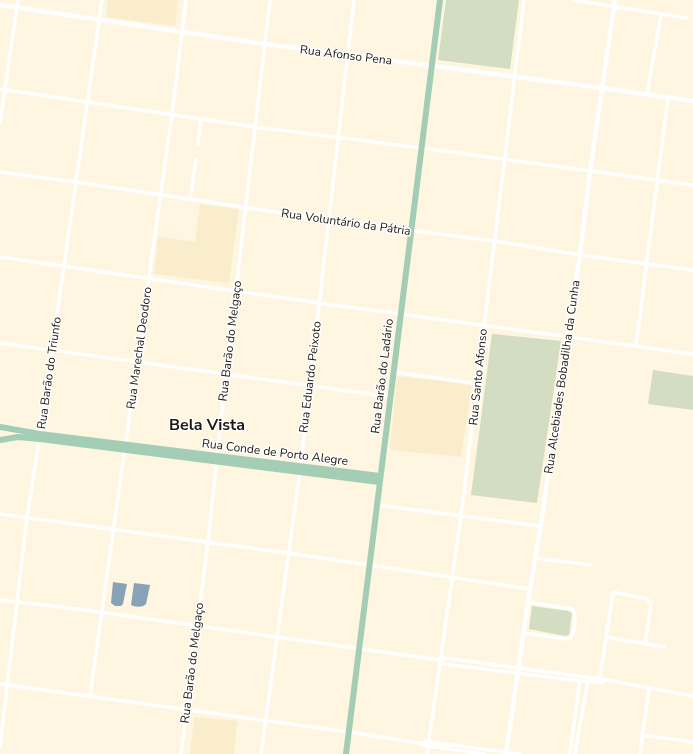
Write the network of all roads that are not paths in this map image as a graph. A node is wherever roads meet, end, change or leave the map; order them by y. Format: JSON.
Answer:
{"nodes":[{"id":1,"x":18,"y":0,"type":"edge"},
{"id":2,"x":102,"y":0,"type":"edge"},
{"id":3,"x":186,"y":0,"type":"edge"},
{"id":4,"x":270,"y":0,"type":"edge"},
{"id":5,"x":354,"y":0,"type":"edge"},
{"id":6,"x":440,"y":0,"type":"edge"},
{"id":7,"x":524,"y":0,"type":"edge"},
{"id":8,"x":574,"y":0,"type":"edge"},
{"id":9,"x":615,"y":0,"type":"edge"},
{"id":10,"x":0,"y":5,"type":"edge"},
{"id":11,"x":614,"y":6,"type":"junction"},
{"id":12,"x":17,"y":8,"type":"junction"},
{"id":13,"x":661,"y":14,"type":"junction"},
{"id":14,"x":687,"y":18,"type":"dead end"},
{"id":15,"x":99,"y":21,"type":"junction"},
{"id":16,"x":183,"y":32,"type":"junction"},
{"id":17,"x":265,"y":44,"type":"junction"},
{"id":18,"x":348,"y":56,"type":"junction"},
{"id":19,"x":433,"y":66,"type":"junction"},
{"id":20,"x":515,"y":76,"type":"junction"},
{"id":21,"x":602,"y":88,"type":"junction"},
{"id":22,"x":0,"y":89,"type":"edge"},
{"id":23,"x":5,"y":90,"type":"junction"},
{"id":24,"x":646,"y":94,"type":"junction"},
{"id":25,"x":668,"y":98,"type":"junction"},
{"id":26,"x":88,"y":102,"type":"junction"},
{"id":27,"x":693,"y":102,"type":"edge"},
{"id":28,"x":172,"y":114,"type":"junction"},
{"id":29,"x":201,"y":120,"type":"junction"},
{"id":30,"x":0,"y":123,"type":"edge"},
{"id":31,"x":254,"y":127,"type":"junction"},
{"id":32,"x":338,"y":137,"type":"junction"},
{"id":33,"x":198,"y":144,"type":"dead end"},
{"id":34,"x":422,"y":148,"type":"junction"},
{"id":35,"x":505,"y":159,"type":"junction"},
{"id":36,"x":196,"y":160,"type":"dead end"},
{"id":37,"x":590,"y":171,"type":"junction"},
{"id":38,"x":0,"y":172,"type":"edge"},
{"id":39,"x":658,"y":180,"type":"junction"},
{"id":40,"x":76,"y":182,"type":"junction"},
{"id":41,"x":693,"y":185,"type":"edge"},
{"id":42,"x":160,"y":195,"type":"junction"},
{"id":43,"x":190,"y":199,"type":"junction"},
{"id":44,"x":246,"y":207,"type":"junction"},
{"id":45,"x":328,"y":220,"type":"junction"},
{"id":46,"x":412,"y":231,"type":"junction"},
{"id":47,"x":496,"y":241,"type":"junction"},
{"id":48,"x":580,"y":255,"type":"junction"},
{"id":49,"x":0,"y":257,"type":"edge"},
{"id":50,"x":648,"y":263,"type":"junction"},
{"id":51,"x":64,"y":266,"type":"junction"},
{"id":52,"x":693,"y":270,"type":"edge"},
{"id":53,"x":149,"y":278,"type":"junction"},
{"id":54,"x":236,"y":290,"type":"junction"},
{"id":55,"x":319,"y":303,"type":"junction"},
{"id":56,"x":400,"y":314,"type":"junction"},
{"id":57,"x":484,"y":325,"type":"junction"},
{"id":58,"x":567,"y":336,"type":"junction"},
{"id":59,"x":0,"y":343,"type":"edge"},
{"id":60,"x":636,"y":346,"type":"junction"},
{"id":61,"x":52,"y":349,"type":"junction"},
{"id":62,"x":693,"y":354,"type":"edge"},
{"id":63,"x":137,"y":361,"type":"junction"},
{"id":64,"x":394,"y":372,"type":"junction"},
{"id":65,"x":226,"y":374,"type":"junction"},
{"id":66,"x":478,"y":384,"type":"junction"},
{"id":67,"x":309,"y":385,"type":"junction"},
{"id":68,"x":391,"y":397,"type":"junction"},
{"id":69,"x":0,"y":427,"type":"edge"},
{"id":70,"x":40,"y":437,"type":"junction"},
{"id":71,"x":0,"y":440,"type":"edge"},
{"id":72,"x":125,"y":447,"type":"junction"},
{"id":73,"x":217,"y":458,"type":"junction"},
{"id":74,"x":300,"y":469,"type":"junction"},
{"id":75,"x":380,"y":479,"type":"junction"},
{"id":76,"x":377,"y":505,"type":"junction"},
{"id":77,"x":0,"y":514,"type":"edge"},
{"id":78,"x":461,"y":516,"type":"junction"},
{"id":79,"x":27,"y":517,"type":"junction"},
{"id":80,"x":540,"y":526,"type":"junction"},
{"id":81,"x":114,"y":529,"type":"junction"},
{"id":82,"x":208,"y":542,"type":"junction"},
{"id":83,"x":288,"y":553,"type":"junction"},
{"id":84,"x":535,"y":558,"type":"junction"},
{"id":85,"x":591,"y":564,"type":"dead end"},
{"id":86,"x":370,"y":565,"type":"junction"},
{"id":87,"x":452,"y":577,"type":"junction"},
{"id":88,"x":530,"y":589,"type":"junction"},
{"id":89,"x":0,"y":600,"type":"edge"},
{"id":90,"x":528,"y":602,"type":"junction"},
{"id":91,"x":18,"y":603,"type":"junction"},
{"id":92,"x":102,"y":613,"type":"junction"},
{"id":93,"x":197,"y":626,"type":"junction"},
{"id":94,"x":524,"y":633,"type":"junction"},
{"id":95,"x":276,"y":636,"type":"junction"},
{"id":96,"x":606,"y":637,"type":"junction"},
{"id":97,"x":645,"y":644,"type":"junction"},
{"id":98,"x":664,"y":647,"type":"dead end"},
{"id":99,"x":359,"y":648,"type":"junction"},
{"id":100,"x":440,"y":660,"type":"junction"},
{"id":101,"x":519,"y":668,"type":"junction"},
{"id":102,"x":518,"y":673,"type":"junction"},
{"id":103,"x":580,"y":679,"type":"junction"},
{"id":104,"x":588,"y":680,"type":"junction"},
{"id":105,"x":600,"y":681,"type":"junction"},
{"id":106,"x":0,"y":684,"type":"edge"},
{"id":107,"x":8,"y":684,"type":"junction"},
{"id":108,"x":649,"y":689,"type":"junction"},
{"id":109,"x":90,"y":696,"type":"junction"},
{"id":110,"x":693,"y":696,"type":"edge"},
{"id":111,"x":187,"y":710,"type":"junction"},
{"id":112,"x":266,"y":720,"type":"junction"},
{"id":113,"x":349,"y":732,"type":"junction"},
{"id":114,"x":642,"y":735,"type":"junction"},
{"id":115,"x":693,"y":742,"type":"edge"},
{"id":116,"x":428,"y":744,"type":"junction"},
{"id":117,"x":0,"y":747,"type":"edge"},
{"id":118,"x":506,"y":753,"type":"edge"},
{"id":119,"x":181,"y":754,"type":"edge"},
{"id":120,"x":261,"y":754,"type":"edge"},
{"id":121,"x":346,"y":754,"type":"edge"},
{"id":122,"x":427,"y":754,"type":"edge"},
{"id":123,"x":484,"y":754,"type":"edge"},
{"id":124,"x":520,"y":754,"type":"edge"},
{"id":125,"x":570,"y":754,"type":"edge"},
{"id":126,"x":576,"y":754,"type":"edge"},
{"id":127,"x":640,"y":754,"type":"edge"}],
"edges":[{"from":1,"to":12,"type":"street"},
{"from":2,"to":15,"type":"street","name":"Rua Barão do Triunfo"},
{"from":3,"to":16,"type":"street","name":"Rua Marechal Deodoro"},
{"from":4,"to":17,"type":"street","name":"Rua Barão do Melgaço"},
{"from":5,"to":18,"type":"street","name":"Rua Eduardo Peixoto"},
{"from":6,"to":19,"type":"main road","name":"Rua Barão do Ladário"},
{"from":7,"to":20,"type":"street","name":"Rua Santo Afonso"},
{"from":8,"to":11,"type":"street"},
{"from":9,"to":11,"type":"street","name":"Rua Alcebiades Bobadilha da Cunha"},
{"from":10,"to":12,"type":"street","name":"Rua Afonso Pena"},
{"from":11,"to":13,"type":"street"},
{"from":11,"to":21,"type":"street","name":"Rua Alcebiades Bobadilha da Cunha"},
{"from":12,"to":15,"type":"street","name":"Rua Afonso Pena"},
{"from":12,"to":23,"type":"street"},
{"from":13,"to":14,"type":"street"},
{"from":13,"to":24,"type":"street"},
{"from":15,"to":16,"type":"street","name":"Rua Afonso Pena"},
{"from":15,"to":26,"type":"street","name":"Rua Barão do Triunfo"},
{"from":16,"to":17,"type":"street","name":"Rua Afonso Pena"},
{"from":16,"to":28,"type":"street","name":"Rua Marechal Deodoro"},
{"from":17,"to":18,"type":"street","name":"Rua Afonso Pena"},
{"from":17,"to":31,"type":"street","name":"Rua Barão do Melgaço"},
{"from":18,"to":19,"type":"street","name":"Rua Afonso Pena"},
{"from":18,"to":32,"type":"street","name":"Rua Eduardo Peixoto"},
{"from":19,"to":20,"type":"street","name":"Rua Afonso Pena"},
{"from":19,"to":34,"type":"main road","name":"Rua Barão do Ladário"},
{"from":20,"to":21,"type":"street","name":"Rua Afonso Pena"},
{"from":20,"to":35,"type":"street","name":"Rua Santo Afonso"},
{"from":21,"to":24,"type":"street","name":"Rua Afonso Pena"},
{"from":21,"to":37,"type":"street","name":"Rua Alcebiades Bobadilha da Cunha"},
{"from":22,"to":23,"type":"street"},
{"from":23,"to":26,"type":"street"},
{"from":23,"to":30,"type":"street"},
{"from":24,"to":25,"type":"street","name":"Rua Afonso Pena"},
{"from":25,"to":27,"type":"street","name":"Rua Afonso Pena"},
{"from":25,"to":39,"type":"street"},
{"from":26,"to":28,"type":"street"},
{"from":26,"to":40,"type":"street","name":"Rua Barão do Triunfo"},
{"from":28,"to":29,"type":"street"},
{"from":28,"to":42,"type":"street","name":"Rua Marechal Deodoro"},
{"from":29,"to":31,"type":"street"},
{"from":29,"to":33,"type":"street"},
{"from":31,"to":32,"type":"street"},
{"from":31,"to":44,"type":"street","name":"Rua Barão do Melgaço"},
{"from":32,"to":34,"type":"street"},
{"from":32,"to":45,"type":"street","name":"Rua Eduardo Peixoto"},
{"from":34,"to":35,"type":"street"},
{"from":34,"to":46,"type":"main road","name":"Rua Barão do Ladário"},
{"from":35,"to":37,"type":"street"},
{"from":35,"to":47,"type":"street","name":"Rua Santo Afonso"},
{"from":36,"to":43,"type":"street"},
{"from":37,"to":39,"type":"street"},
{"from":37,"to":48,"type":"street","name":"Rua Alcebiades Bobadilha da Cunha"},
{"from":38,"to":40,"type":"street","name":"Rua Voluntário da Pátria"},
{"from":39,"to":41,"type":"street"},
{"from":39,"to":50,"type":"street"},
{"from":40,"to":42,"type":"street","name":"Rua Voluntário da Pátria"},
{"from":40,"to":51,"type":"street","name":"Rua Barão do Triunfo"},
{"from":42,"to":43,"type":"street","name":"Rua Voluntário da Pátria"},
{"from":42,"to":53,"type":"street","name":"Rua Marechal Deodoro"},
{"from":43,"to":44,"type":"street","name":"Rua Voluntário da Pátria"},
{"from":44,"to":45,"type":"street","name":"Rua Voluntário da Pátria"},
{"from":44,"to":54,"type":"street","name":"Rua Barão do Melgaço"},
{"from":45,"to":46,"type":"street","name":"Rua Voluntário da Pátria"},
{"from":45,"to":55,"type":"street","name":"Rua Eduardo Peixoto"},
{"from":46,"to":47,"type":"street","name":"Rua Voluntário da Pátria"},
{"from":46,"to":56,"type":"main road","name":"Rua Barão do Ladário"},
{"from":47,"to":48,"type":"street","name":"Rua Voluntário da Pátria"},
{"from":47,"to":57,"type":"street","name":"Rua Santo Afonso"},
{"from":48,"to":50,"type":"street","name":"Rua Voluntário da Pátria"},
{"from":48,"to":58,"type":"street","name":"Rua Alcebiades Bobadilha da Cunha"},
{"from":49,"to":51,"type":"street"},
{"from":50,"to":52,"type":"street","name":"Rua Voluntário da Pátria"},
{"from":50,"to":60,"type":"street"},
{"from":51,"to":53,"type":"street"},
{"from":51,"to":61,"type":"street","name":"Rua Barão do Triunfo"},
{"from":53,"to":54,"type":"street"},
{"from":53,"to":63,"type":"street","name":"Rua Marechal Deodoro"},
{"from":54,"to":55,"type":"street"},
{"from":54,"to":65,"type":"street","name":"Rua Barão do Melgaço"},
{"from":55,"to":56,"type":"street"},
{"from":55,"to":67,"type":"street","name":"Rua Eduardo Peixoto"},
{"from":56,"to":57,"type":"street"},
{"from":56,"to":64,"type":"main road","name":"Rua Barão do Ladário"},
{"from":57,"to":58,"type":"street"},
{"from":57,"to":66,"type":"street","name":"Rua Santo Afonso"},
{"from":58,"to":60,"type":"street"},
{"from":58,"to":80,"type":"street","name":"Rua Alcebiades Bobadilha da Cunha"},
{"from":59,"to":61,"type":"street"},
{"from":60,"to":62,"type":"street"},
{"from":61,"to":63,"type":"street"},
{"from":61,"to":70,"type":"street","name":"Rua Barão do Triunfo"},
{"from":63,"to":65,"type":"street"},
{"from":63,"to":72,"type":"street","name":"Rua Marechal Deodoro"},
{"from":64,"to":66,"type":"street"},
{"from":64,"to":68,"type":"main road","name":"Rua Barão do Ladário"},
{"from":65,"to":67,"type":"street"},
{"from":65,"to":73,"type":"street","name":"Rua Barão do Melgaço"},
{"from":66,"to":78,"type":"street","name":"Rua Santo Afonso"},
{"from":67,"to":68,"type":"street"},
{"from":67,"to":74,"type":"street","name":"Rua Eduardo Peixoto"},
{"from":68,"to":75,"type":"main road","name":"Rua Barão do Ladário"},
{"from":69,"to":70,"type":"main road","name":"Rua Conde de Porto Alegre"},
{"from":70,"to":71,"type":"main road","name":"Rua Conde de Porto Alegre"},
{"from":70,"to":72,"type":"main road","name":"Rua Conde de Porto Alegre"},
{"from":70,"to":79,"type":"street","name":"Rua Barão do Triunfo"},
{"from":72,"to":73,"type":"main road","name":"Rua Conde de Porto Alegre"},
{"from":72,"to":81,"type":"street","name":"Rua Marechal Deodoro"},
{"from":73,"to":74,"type":"main road","name":"Rua Conde de Porto Alegre"},
{"from":73,"to":82,"type":"street","name":"Rua Barão do Melgaço"},
{"from":74,"to":75,"type":"main road","name":"Rua Conde de Porto Alegre"},
{"from":74,"to":83,"type":"street","name":"Rua Eduardo Peixoto"},
{"from":75,"to":76,"type":"main road","name":"Rua Barão do Ladário"},
{"from":76,"to":78,"type":"street"},
{"from":76,"to":86,"type":"main road","name":"Rua Barão do Ladário"},
{"from":77,"to":79,"type":"street"},
{"from":78,"to":80,"type":"street"},
{"from":78,"to":87,"type":"street","name":"Rua Santo Afonso"},
{"from":79,"to":81,"type":"street"},
{"from":79,"to":91,"type":"street","name":"Rua Barão do Triunfo"},
{"from":80,"to":84,"type":"street","name":"Rua Alcebiades Bobadilha da Cunha"},
{"from":81,"to":82,"type":"street"},
{"from":81,"to":92,"type":"street","name":"Rua Marechal Deodoro"},
{"from":82,"to":83,"type":"street"},
{"from":82,"to":93,"type":"street","name":"Rua Barão do Melgaço"},
{"from":83,"to":86,"type":"street"},
{"from":83,"to":95,"type":"street","name":"Rua Eduardo Peixoto"},
{"from":84,"to":85,"type":"street"},
{"from":84,"to":88,"type":"street","name":"Rua Alcebiades Bobadilha da Cunha"},
{"from":86,"to":87,"type":"street"},
{"from":86,"to":99,"type":"main road","name":"Rua Barão do Ladário"},
{"from":87,"to":88,"type":"street"},
{"from":87,"to":100,"type":"street","name":"Rua Santo Afonso"},
{"from":88,"to":90,"type":"street","name":"Rua Alcebiades Bobadilha da Cunha"},
{"from":89,"to":91,"type":"street"},
{"from":90,"to":94,"type":"street","name":"Rua Alcebiades Bobadilha da Cunha"},
{"from":90,"to":94,"type":"street"},
{"from":91,"to":92,"type":"street"},
{"from":91,"to":107,"type":"street","name":"Rua Barão do Triunfo"},
{"from":92,"to":93,"type":"street"},
{"from":92,"to":109,"type":"street","name":"Rua Marechal Deodoro"},
{"from":93,"to":95,"type":"street"},
{"from":93,"to":111,"type":"street","name":"Rua Barão do Melgaço"},
{"from":94,"to":101,"type":"street","name":"Rua Alcebiades Bobadilha da Cunha"},
{"from":95,"to":99,"type":"street"},
{"from":95,"to":112,"type":"street","name":"Rua Eduardo Peixoto"},
{"from":96,"to":97,"type":"street"},
{"from":96,"to":97,"type":"street"},
{"from":96,"to":105,"type":"street"},
{"from":97,"to":98,"type":"street"},
{"from":99,"to":100,"type":"street"},
{"from":99,"to":113,"type":"main road","name":"Rua Barão do Ladário"},
{"from":100,"to":101,"type":"street"},
{"from":100,"to":102,"type":"street"},
{"from":100,"to":116,"type":"street","name":"Rua Santo Afonso"},
{"from":101,"to":102,"type":"street","name":"Rua Alcebiades Bobadilha da Cunha"},
{"from":101,"to":103,"type":"street"},
{"from":102,"to":103,"type":"street"},
{"from":102,"to":118,"type":"street","name":"Rua Alcebiades Bobadilha da Cunha"},
{"from":103,"to":104,"type":"street"},
{"from":103,"to":125,"type":"street"},
{"from":104,"to":105,"type":"street"},
{"from":104,"to":126,"type":"street"},
{"from":105,"to":108,"type":"street"},
{"from":106,"to":107,"type":"street"},
{"from":107,"to":109,"type":"street"},
{"from":107,"to":117,"type":"street","name":"Rua Barão do Triunfo"},
{"from":108,"to":110,"type":"street"},
{"from":108,"to":114,"type":"street"},
{"from":109,"to":111,"type":"street"},
{"from":111,"to":112,"type":"street"},
{"from":111,"to":119,"type":"street","name":"Rua Barão do Melgaço"},
{"from":112,"to":113,"type":"street"},
{"from":112,"to":120,"type":"street","name":"Rua Eduardo Peixoto"},
{"from":113,"to":116,"type":"street"},
{"from":113,"to":121,"type":"main road","name":"Rua Barão do Ladário"},
{"from":114,"to":115,"type":"street"},
{"from":114,"to":127,"type":"street"},
{"from":116,"to":118,"type":"street"},
{"from":116,"to":122,"type":"street","name":"Rua Santo Afonso"},
{"from":116,"to":123,"type":"street"},
{"from":118,"to":124,"type":"street"}]}
